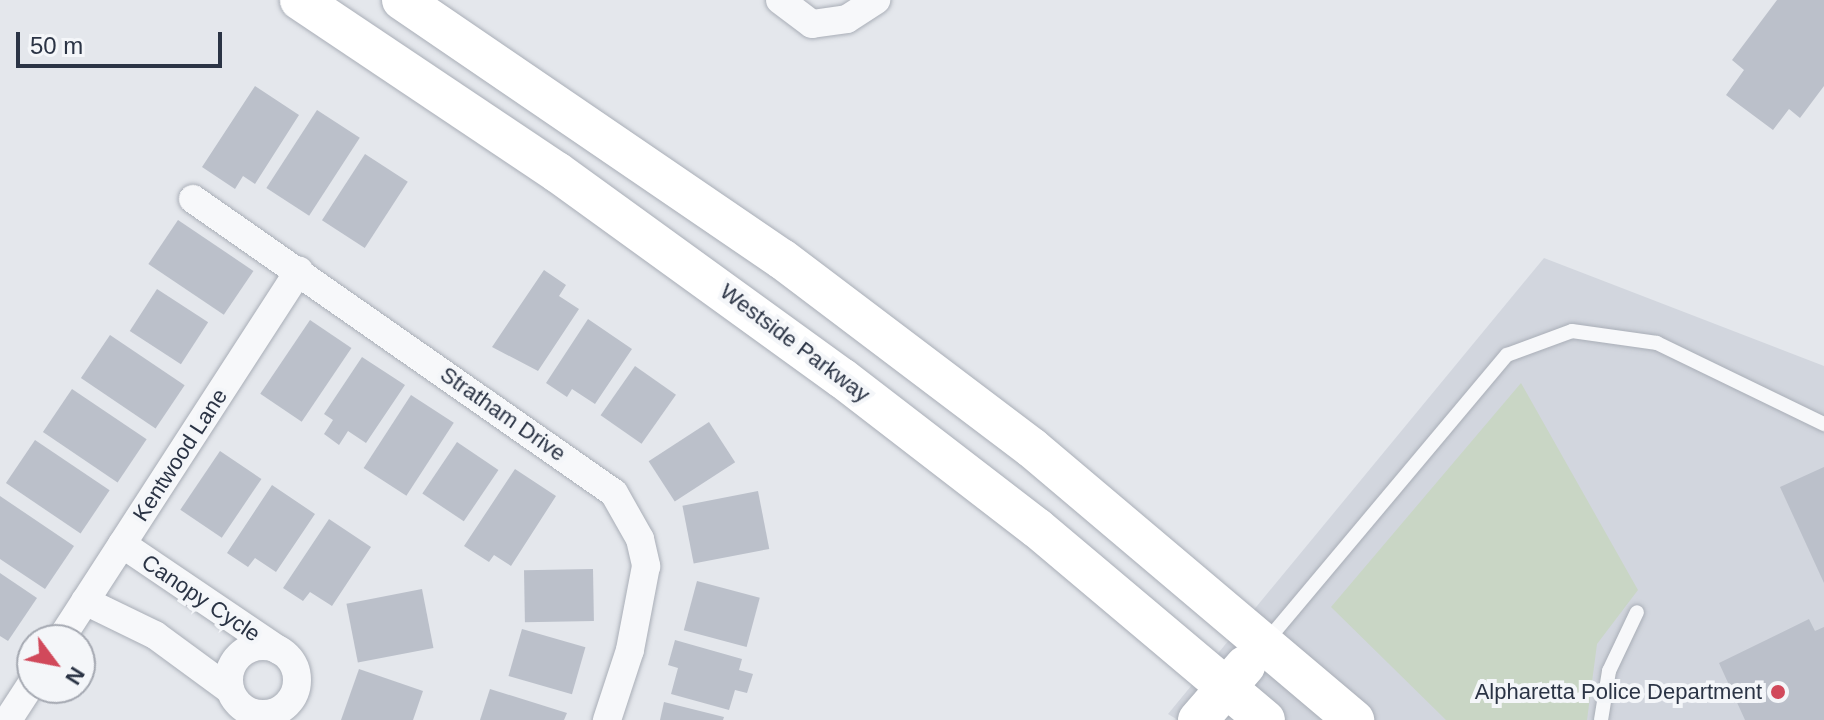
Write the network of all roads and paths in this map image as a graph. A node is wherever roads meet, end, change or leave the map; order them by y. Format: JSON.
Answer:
{"nodes":[{"id":1,"x":300,"y":0,"type":"edge"},
{"id":2,"x":402,"y":0,"type":"edge"},
{"id":3,"x":780,"y":0,"type":"edge"},
{"id":4,"x":876,"y":0,"type":"edge"},
{"id":5,"x":193,"y":199,"type":"dead end"},
{"id":6,"x":299,"y":270,"type":"junction"},
{"id":7,"x":1824,"y":424,"type":"edge"},
{"id":8,"x":122,"y":544,"type":"junction"},
{"id":9,"x":85,"y":601,"type":"junction"},
{"id":10,"x":1637,"y":612,"type":"dead end"},
{"id":11,"x":70,"y":624,"type":"edge"},
{"id":12,"x":1266,"y":642,"type":"junction"},
{"id":13,"x":281,"y":651,"type":"junction"},
{"id":14,"x":1227,"y":687,"type":"junction"},
{"id":15,"x":230,"y":690,"type":"junction"},
{"id":16,"x":607,"y":720,"type":"edge"},
{"id":17,"x":1198,"y":720,"type":"edge"},
{"id":18,"x":1265,"y":720,"type":"edge"},
{"id":19,"x":1354,"y":720,"type":"edge"},
{"id":20,"x":1601,"y":720,"type":"edge"}],
"edges":[{"from":1,"to":14,"type":"main road","name":"Westside Parkway"},
{"from":2,"to":12,"type":"main road"},
{"from":3,"to":4,"type":"street"},
{"from":5,"to":6,"type":"street","name":"Stratham Drive"},
{"from":6,"to":8,"type":"street","name":"Kentwood Lane"},
{"from":6,"to":16,"type":"street","name":"Stratham Drive"},
{"from":7,"to":12,"type":"lane"},
{"from":8,"to":9,"type":"street","name":"Kentwood Lane"},
{"from":8,"to":13,"type":"street","name":"Canopy Cycle"},
{"from":9,"to":11,"type":"street","name":"Kentwood Lane"},
{"from":9,"to":15,"type":"street","name":"Canopy Cycle"},
{"from":10,"to":20,"type":"lane"},
{"from":12,"to":14,"type":"main road"},
{"from":12,"to":19,"type":"main road"},
{"from":13,"to":15,"type":"street","name":"Canopy Cycle"},
{"from":13,"to":15,"type":"street","name":"Canopy Cycle"},
{"from":14,"to":17,"type":"main road"},
{"from":14,"to":18,"type":"main road","name":"Westside Parkway"}]}
